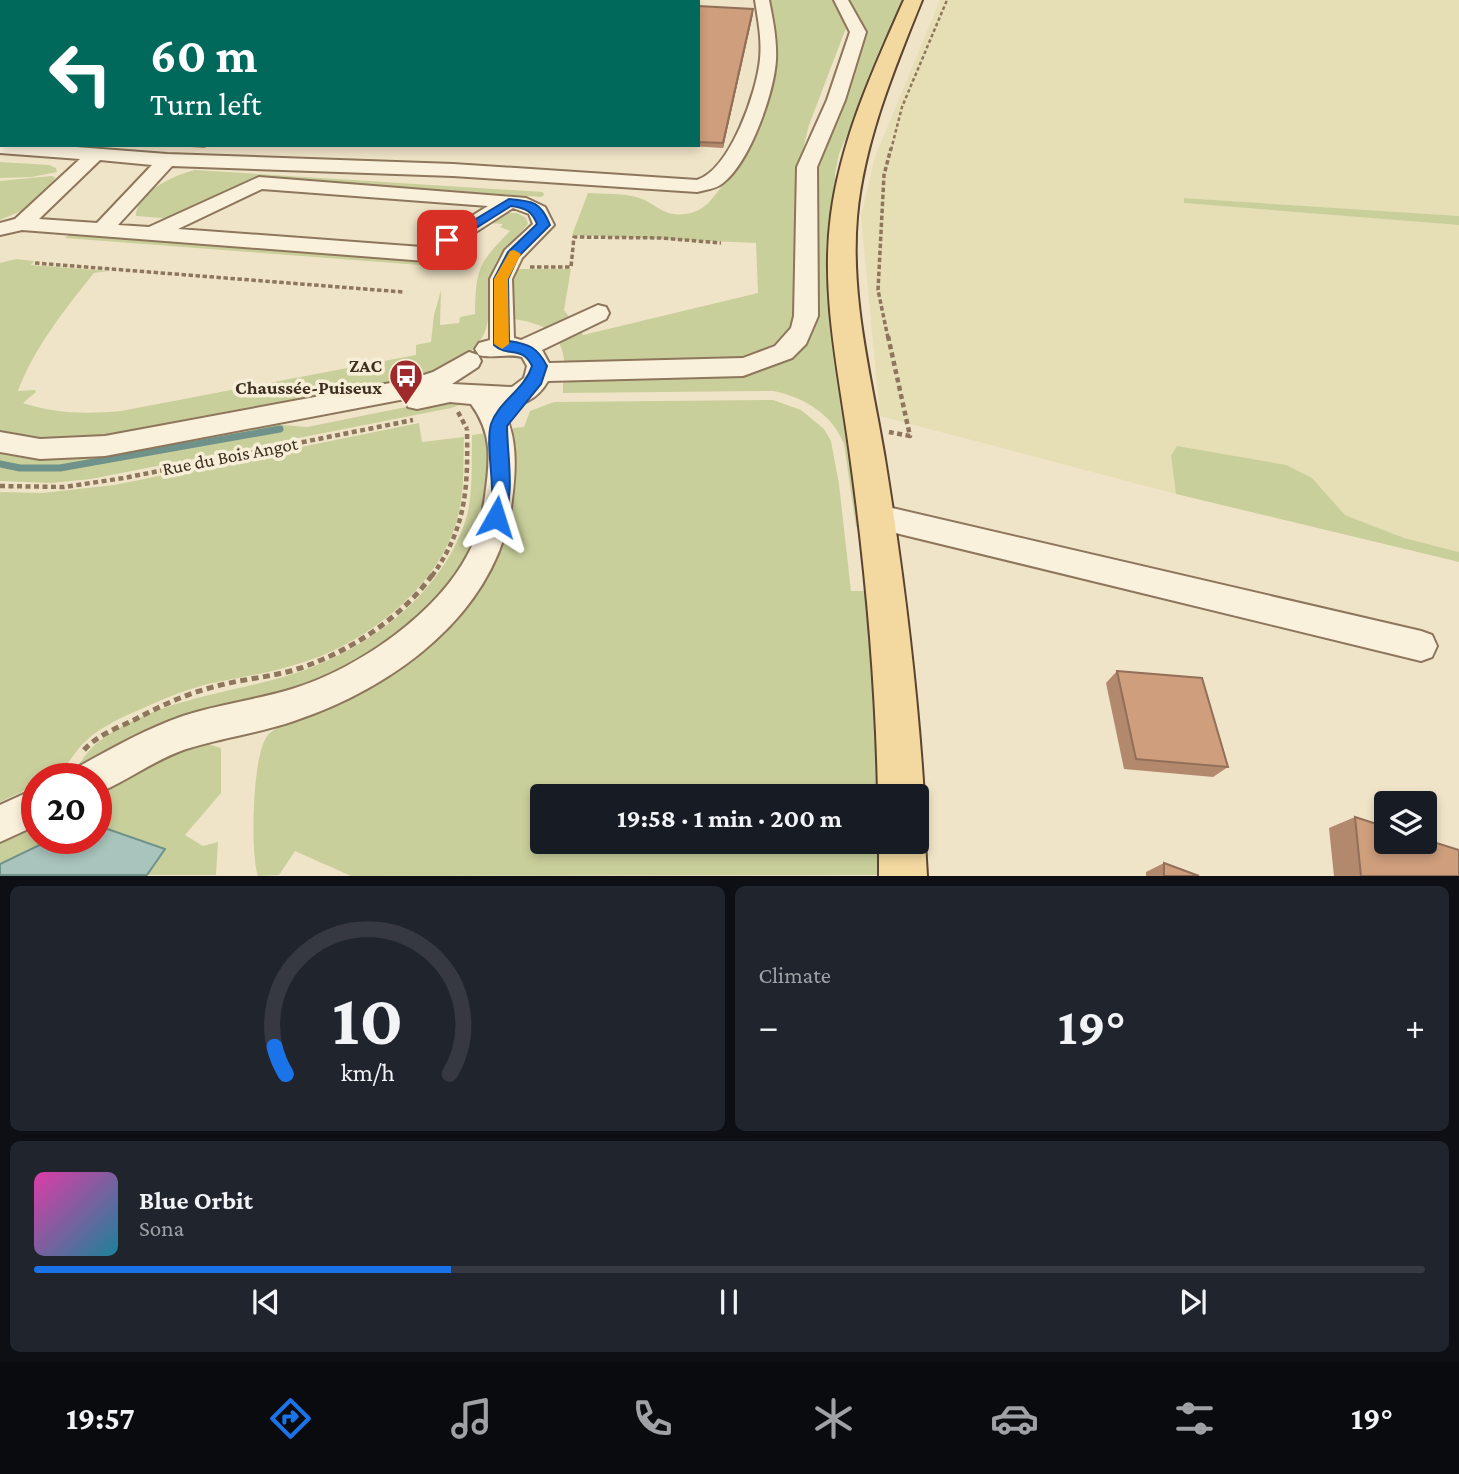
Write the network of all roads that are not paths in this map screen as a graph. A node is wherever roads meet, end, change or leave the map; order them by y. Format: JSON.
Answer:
{"nodes":[{"id":1,"x":762,"y":0,"type":"edge"},
{"id":2,"x":841,"y":0,"type":"edge"},
{"id":3,"x":913,"y":0,"type":"edge"},
{"id":4,"x":0,"y":147,"type":"edge"},
{"id":5,"x":96,"y":154,"type":"junction"},
{"id":6,"x":167,"y":160,"type":"junction"},
{"id":7,"x":509,"y":202,"type":"junction"},
{"id":8,"x":22,"y":224,"type":"junction"},
{"id":9,"x":0,"y":229,"type":"edge"},
{"id":10,"x":103,"y":229,"type":"junction"},
{"id":11,"x":153,"y":233,"type":"junction"},
{"id":12,"x":598,"y":313,"type":"dead end"},
{"id":13,"x":513,"y":347,"type":"junction"},
{"id":14,"x":469,"y":361,"type":"junction"},
{"id":15,"x":533,"y":380,"type":"junction"},
{"id":16,"x":414,"y":388,"type":"junction"},
{"id":17,"x":470,"y":401,"type":"junction"},
{"id":18,"x":280,"y":413,"type":"junction"},
{"id":19,"x":499,"y":425,"type":"junction"},
{"id":20,"x":0,"y":442,"type":"edge"},
{"id":21,"x":874,"y":516,"type":"junction"},
{"id":22,"x":1422,"y":646,"type":"dead end"},
{"id":23,"x":95,"y":763,"type":"edge"},
{"id":24,"x":901,"y":784,"type":"edge"},
{"id":25,"x":21,"y":814,"type":"edge"},
{"id":26,"x":0,"y":824,"type":"edge"},
{"id":27,"x":902,"y":854,"type":"edge"},
{"id":28,"x":903,"y":876,"type":"edge"}],
"edges":[{"from":1,"to":6,"type":"street"},
{"from":2,"to":15,"type":"street"},
{"from":3,"to":21,"type":"main road"},
{"from":4,"to":5,"type":"street"},
{"from":5,"to":6,"type":"street"},
{"from":5,"to":8,"type":"street"},
{"from":6,"to":10,"type":"street"},
{"from":7,"to":11,"type":"street"},
{"from":7,"to":11,"type":"street"},
{"from":7,"to":13,"type":"street"},
{"from":8,"to":9,"type":"street"},
{"from":8,"to":10,"type":"street"},
{"from":10,"to":11,"type":"street"},
{"from":12,"to":13,"type":"street"},
{"from":13,"to":14,"type":"street"},
{"from":13,"to":15,"type":"street"},
{"from":14,"to":16,"type":"street","name":"Rue du Bois Angot"},
{"from":14,"to":17,"type":"street"},
{"from":15,"to":17,"type":"street"},
{"from":15,"to":19,"type":"street"},
{"from":16,"to":17,"type":"street","name":"Rue du Bois Angot"},
{"from":16,"to":18,"type":"street","name":"Rue du Bois Angot"},
{"from":17,"to":18,"type":"street"},
{"from":17,"to":19,"type":"street"},
{"from":18,"to":20,"type":"street","name":"Rue du Bois Angot"},
{"from":19,"to":23,"type":"street"},
{"from":21,"to":22,"type":"street"},
{"from":21,"to":24,"type":"main road"},
{"from":25,"to":26,"type":"street"},
{"from":27,"to":28,"type":"main road"}]}
